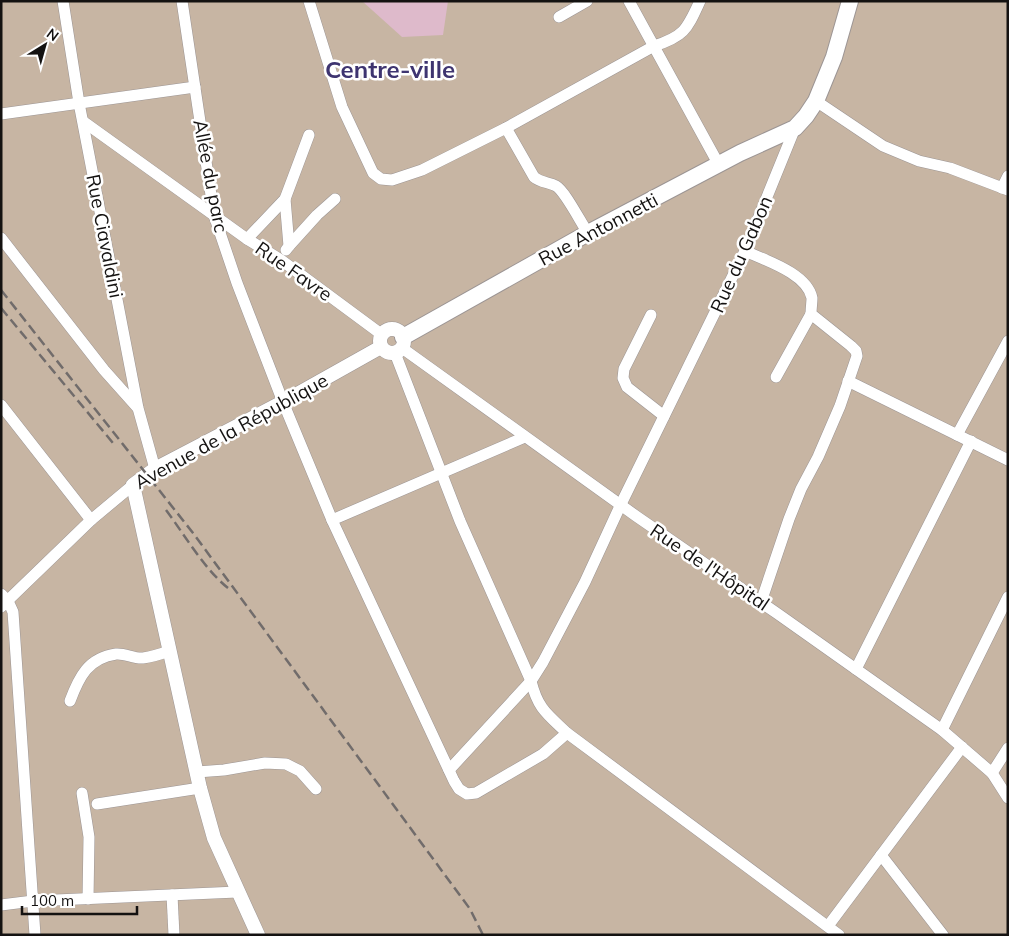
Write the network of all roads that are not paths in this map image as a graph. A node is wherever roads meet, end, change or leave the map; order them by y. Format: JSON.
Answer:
{"nodes":[{"id":1,"x":63,"y":1,"type":"edge"},
{"id":2,"x":182,"y":1,"type":"edge"},
{"id":3,"x":309,"y":1,"type":"edge"},
{"id":4,"x":588,"y":1,"type":"edge"},
{"id":5,"x":629,"y":1,"type":"edge"},
{"id":6,"x":700,"y":1,"type":"edge"},
{"id":7,"x":850,"y":1,"type":"edge"},
{"id":8,"x":559,"y":17,"type":"dead end"},
{"id":9,"x":654,"y":46,"type":"junction"},
{"id":10,"x":195,"y":88,"type":"junction"},
{"id":11,"x":816,"y":101,"type":"junction"},
{"id":12,"x":79,"y":103,"type":"junction"},
{"id":13,"x":1,"y":114,"type":"edge"},
{"id":14,"x":84,"y":122,"type":"junction"},
{"id":15,"x":506,"y":128,"type":"junction"},
{"id":16,"x":795,"y":128,"type":"junction"},
{"id":17,"x":309,"y":134,"type":"dead end"},
{"id":18,"x":719,"y":165,"type":"junction"},
{"id":19,"x":1008,"y":176,"type":"edge"},
{"id":20,"x":1005,"y":189,"type":"edge"},
{"id":21,"x":285,"y":199,"type":"junction"},
{"id":22,"x":335,"y":199,"type":"dead end"},
{"id":23,"x":214,"y":215,"type":"junction"},
{"id":24,"x":588,"y":233,"type":"junction"},
{"id":25,"x":1,"y":238,"type":"edge"},
{"id":26,"x":247,"y":239,"type":"junction"},
{"id":27,"x":289,"y":246,"type":"junction"},
{"id":28,"x":744,"y":251,"type":"junction"},
{"id":29,"x":281,"y":260,"type":"junction"},
{"id":30,"x":811,"y":314,"type":"junction"},
{"id":31,"x":651,"y":315,"type":"dead end"},
{"id":32,"x":381,"y":341,"type":"junction"},
{"id":33,"x":1008,"y":341,"type":"edge"},
{"id":34,"x":400,"y":346,"type":"junction"},
{"id":35,"x":776,"y":377,"type":"dead end"},
{"id":36,"x":848,"y":381,"type":"junction"},
{"id":37,"x":283,"y":402,"type":"junction"},
{"id":38,"x":1,"y":405,"type":"edge"},
{"id":39,"x":138,"y":408,"type":"junction"},
{"id":40,"x":664,"y":416,"type":"junction"},
{"id":41,"x":957,"y":435,"type":"junction"},
{"id":42,"x":525,"y":437,"type":"junction"},
{"id":43,"x":971,"y":441,"type":"junction"},
{"id":44,"x":1006,"y":456,"type":"edge"},
{"id":45,"x":155,"y":469,"type":"junction"},
{"id":46,"x":441,"y":472,"type":"junction"},
{"id":47,"x":133,"y":485,"type":"junction"},
{"id":48,"x":621,"y":504,"type":"junction"},
{"id":49,"x":91,"y":520,"type":"junction"},
{"id":50,"x":332,"y":520,"type":"junction"},
{"id":51,"x":1008,"y":597,"type":"edge"},
{"id":52,"x":3,"y":601,"type":"edge"},
{"id":53,"x":761,"y":602,"type":"junction"},
{"id":54,"x":169,"y":652,"type":"junction"},
{"id":55,"x":856,"y":668,"type":"junction"},
{"id":56,"x":531,"y":681,"type":"junction"},
{"id":57,"x":70,"y":701,"type":"dead end"},
{"id":58,"x":942,"y":730,"type":"junction"},
{"id":59,"x":567,"y":733,"type":"junction"},
{"id":60,"x":962,"y":747,"type":"junction"},
{"id":61,"x":1008,"y":748,"type":"edge"},
{"id":62,"x":449,"y":770,"type":"junction"},
{"id":63,"x":197,"y":772,"type":"junction"},
{"id":64,"x":992,"y":773,"type":"junction"},
{"id":65,"x":200,"y":788,"type":"junction"},
{"id":66,"x":316,"y":789,"type":"dead end"},
{"id":67,"x":82,"y":793,"type":"dead end"},
{"id":68,"x":1008,"y":798,"type":"edge"},
{"id":69,"x":97,"y":804,"type":"dead end"},
{"id":70,"x":881,"y":855,"type":"junction"},
{"id":71,"x":237,"y":892,"type":"junction"},
{"id":72,"x":172,"y":895,"type":"junction"},
{"id":73,"x":88,"y":899,"type":"junction"},
{"id":74,"x":33,"y":901,"type":"junction"},
{"id":75,"x":1,"y":905,"type":"edge"},
{"id":76,"x":828,"y":926,"type":"junction"},
{"id":77,"x":35,"y":935,"type":"edge"},
{"id":78,"x":174,"y":935,"type":"edge"},
{"id":79,"x":258,"y":935,"type":"edge"},
{"id":80,"x":839,"y":935,"type":"edge"},
{"id":81,"x":943,"y":935,"type":"edge"}],
"edges":[{"from":1,"to":12,"type":"street","name":"Rue Ciavaldini"},
{"from":2,"to":10,"type":"street","name":"Allée du parc"},
{"from":3,"to":15,"type":"street"},
{"from":4,"to":8,"type":"street"},
{"from":5,"to":9,"type":"street"},
{"from":6,"to":9,"type":"street"},
{"from":7,"to":11,"type":"highway","name":"Rue du Gabon"},
{"from":9,"to":15,"type":"street"},
{"from":9,"to":18,"type":"street"},
{"from":10,"to":12,"type":"street"},
{"from":10,"to":23,"type":"street","name":"Allée du parc"},
{"from":11,"to":16,"type":"highway","name":"Rue du Gabon"},
{"from":11,"to":20,"type":"street"},
{"from":12,"to":13,"type":"street"},
{"from":12,"to":14,"type":"street","name":"Rue Ciavaldini"},
{"from":14,"to":23,"type":"street","name":"Rue Favre"},
{"from":14,"to":39,"type":"street","name":"Rue Ciavaldini"},
{"from":15,"to":24,"type":"street"},
{"from":16,"to":18,"type":"highway","name":"Rue Antonnetti"},
{"from":16,"to":28,"type":"street","name":"Rue du Gabon"},
{"from":17,"to":21,"type":"street"},
{"from":18,"to":24,"type":"highway","name":"Rue Antonnetti"},
{"from":19,"to":20,"type":"street"},
{"from":21,"to":26,"type":"street"},
{"from":21,"to":27,"type":"street"},
{"from":22,"to":27,"type":"street"},
{"from":23,"to":26,"type":"street","name":"Rue Favre"},
{"from":23,"to":37,"type":"street","name":"Allée du parc"},
{"from":24,"to":34,"type":"highway","name":"Rue Antonnetti"},
{"from":25,"to":39,"type":"street"},
{"from":26,"to":29,"type":"street","name":"Rue Favre"},
{"from":27,"to":29,"type":"street"},
{"from":28,"to":30,"type":"street"},
{"from":28,"to":40,"type":"street","name":"Rue du Gabon"},
{"from":29,"to":32,"type":"street","name":"Rue Favre"},
{"from":30,"to":35,"type":"street"},
{"from":30,"to":36,"type":"street"},
{"from":31,"to":40,"type":"street"},
{"from":32,"to":34,"type":"main road"},
{"from":32,"to":34,"type":"main road"},
{"from":32,"to":37,"type":"main road","name":"Avenue de la République"},
{"from":33,"to":41,"type":"street"},
{"from":34,"to":42,"type":"street","name":"Rue de l'Hôpital"},
{"from":34,"to":46,"type":"street"},
{"from":36,"to":41,"type":"street"},
{"from":36,"to":53,"type":"street"},
{"from":37,"to":45,"type":"main road","name":"Avenue de la République"},
{"from":37,"to":50,"type":"street","name":"Allée du parc"},
{"from":38,"to":49,"type":"street"},
{"from":39,"to":45,"type":"street","name":"Rue Ciavaldini"},
{"from":40,"to":48,"type":"street","name":"Rue du Gabon"},
{"from":41,"to":43,"type":"street"},
{"from":42,"to":46,"type":"street"},
{"from":42,"to":48,"type":"street","name":"Rue de l'Hôpital"},
{"from":43,"to":44,"type":"street"},
{"from":43,"to":55,"type":"street"},
{"from":45,"to":47,"type":"main road","name":"Avenue de la République"},
{"from":46,"to":50,"type":"street"},
{"from":46,"to":56,"type":"street"},
{"from":47,"to":49,"type":"street","name":"Avenue de la République"},
{"from":47,"to":54,"type":"main road"},
{"from":48,"to":53,"type":"street","name":"Rue de l'Hôpital"},
{"from":48,"to":56,"type":"street","name":"Rue du Gabon"},
{"from":49,"to":52,"type":"street","name":"Avenue de la République"},
{"from":50,"to":62,"type":"street","name":"Allée du parc"},
{"from":51,"to":58,"type":"street"},
{"from":52,"to":74,"type":"street"},
{"from":53,"to":55,"type":"street","name":"Rue de l'Hôpital"},
{"from":54,"to":57,"type":"street"},
{"from":54,"to":63,"type":"main road"},
{"from":55,"to":58,"type":"street","name":"Rue de l'Hôpital"},
{"from":56,"to":59,"type":"street"},
{"from":56,"to":62,"type":"street","name":"Rue du Gabon"},
{"from":58,"to":60,"type":"street","name":"Rue de l'Hôpital"},
{"from":59,"to":62,"type":"street","name":"Allée du parc"},
{"from":59,"to":76,"type":"street"},
{"from":60,"to":64,"type":"street","name":"Rue de l'Hôpital"},
{"from":60,"to":70,"type":"street"},
{"from":61,"to":64,"type":"street"},
{"from":63,"to":65,"type":"main road"},
{"from":63,"to":66,"type":"street"},
{"from":64,"to":68,"type":"street","name":"Rue de l'Hôpital"},
{"from":65,"to":69,"type":"street"},
{"from":65,"to":71,"type":"main road"},
{"from":67,"to":73,"type":"street"},
{"from":70,"to":76,"type":"street"},
{"from":70,"to":81,"type":"street"},
{"from":71,"to":72,"type":"street"},
{"from":71,"to":79,"type":"main road"},
{"from":72,"to":73,"type":"street"},
{"from":72,"to":78,"type":"street"},
{"from":73,"to":74,"type":"street"},
{"from":74,"to":75,"type":"street"},
{"from":74,"to":77,"type":"street"},
{"from":76,"to":80,"type":"street"}]}
